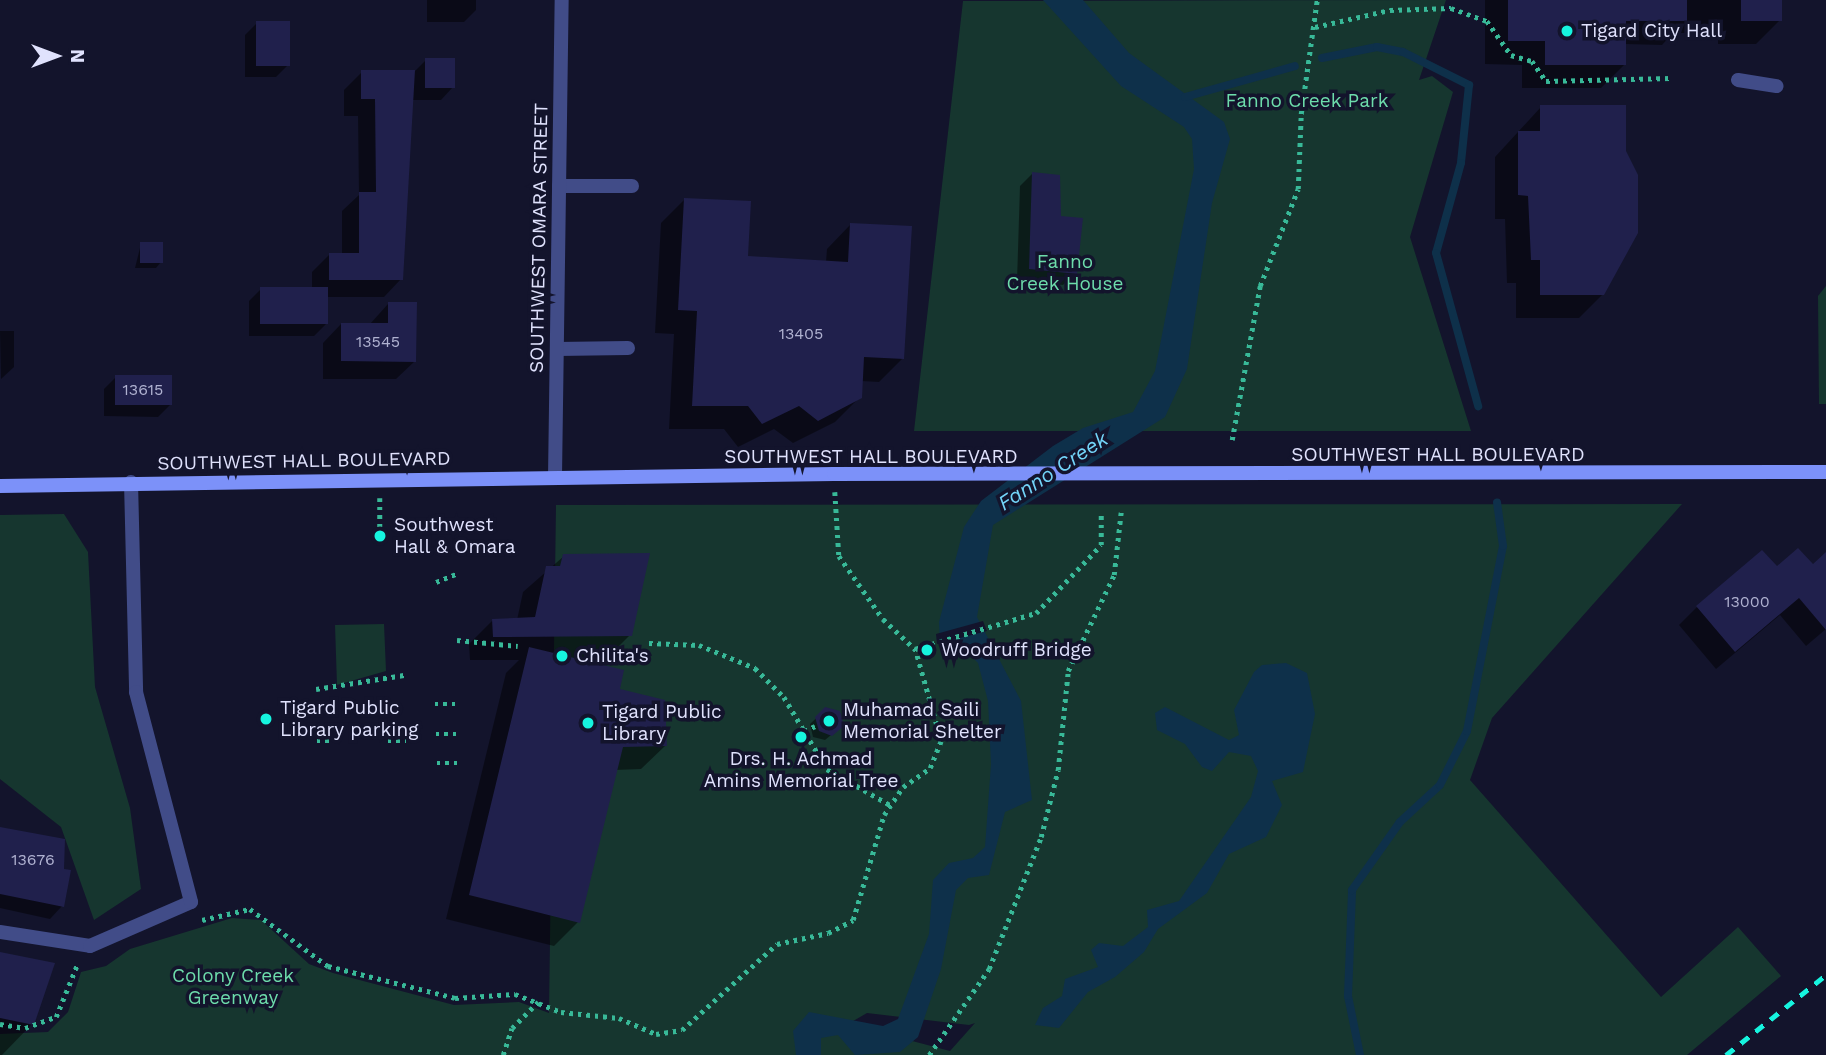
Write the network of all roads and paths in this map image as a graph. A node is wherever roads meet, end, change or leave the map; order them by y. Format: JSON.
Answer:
{"nodes":[{"id":1,"x":562,"y":0,"type":"edge"},
{"id":2,"x":1317,"y":0,"type":"edge"},
{"id":3,"x":1315,"y":27,"type":"junction"},
{"id":4,"x":1671,"y":78,"type":"dead end"},
{"id":5,"x":1738,"y":80,"type":"dead end"},
{"id":6,"x":1777,"y":86,"type":"dead end"},
{"id":7,"x":559,"y":186,"type":"junction"},
{"id":8,"x":632,"y":186,"type":"dead end"},
{"id":9,"x":628,"y":348,"type":"dead end"},
{"id":10,"x":557,"y":349,"type":"junction"},
{"id":11,"x":1232,"y":440,"type":"dead end"},
{"id":12,"x":1826,"y":472,"type":"edge"},
{"id":13,"x":834,"y":474,"type":"junction"},
{"id":14,"x":555,"y":477,"type":"junction"},
{"id":15,"x":379,"y":479,"type":"junction"},
{"id":16,"x":131,"y":482,"type":"junction"},
{"id":17,"x":0,"y":486,"type":"edge"},
{"id":18,"x":1121,"y":512,"type":"dead end"},
{"id":19,"x":1101,"y":514,"type":"dead end"},
{"id":20,"x":380,"y":536,"type":"dead end"},
{"id":21,"x":456,"y":574,"type":"dead end"},
{"id":22,"x":436,"y":582,"type":"dead end"},
{"id":23,"x":457,"y":640,"type":"dead end"},
{"id":24,"x":649,"y":643,"type":"dead end"},
{"id":25,"x":518,"y":646,"type":"dead end"},
{"id":26,"x":915,"y":649,"type":"junction"},
{"id":27,"x":404,"y":675,"type":"dead end"},
{"id":28,"x":316,"y":689,"type":"dead end"},
{"id":29,"x":458,"y":704,"type":"dead end"},
{"id":30,"x":435,"y":705,"type":"dead end"},
{"id":31,"x":815,"y":726,"type":"dead end"},
{"id":32,"x":804,"y":731,"type":"junction"},
{"id":33,"x":436,"y":734,"type":"dead end"},
{"id":34,"x":459,"y":734,"type":"dead end"},
{"id":35,"x":317,"y":741,"type":"dead end"},
{"id":36,"x":338,"y":741,"type":"dead end"},
{"id":37,"x":388,"y":741,"type":"dead end"},
{"id":38,"x":406,"y":741,"type":"dead end"},
{"id":39,"x":437,"y":763,"type":"dead end"},
{"id":40,"x":460,"y":763,"type":"dead end"},
{"id":41,"x":890,"y":805,"type":"junction"},
{"id":42,"x":196,"y":922,"type":"dead end"},
{"id":43,"x":0,"y":932,"type":"edge"},
{"id":44,"x":85,"y":964,"type":"dead end"},
{"id":45,"x":538,"y":1002,"type":"junction"},
{"id":46,"x":0,"y":1024,"type":"edge"},
{"id":47,"x":503,"y":1055,"type":"edge"},
{"id":48,"x":929,"y":1055,"type":"edge"}],
"edges":[{"from":1,"to":7,"type":"street","name":"SOUTHWEST OMARA STREET"},
{"from":2,"to":3,"type":"path"},
{"from":3,"to":4,"type":"path"},
{"from":3,"to":11,"type":"path"},
{"from":5,"to":6,"type":"street"},
{"from":7,"to":8,"type":"street"},
{"from":7,"to":10,"type":"street","name":"SOUTHWEST OMARA STREET"},
{"from":9,"to":10,"type":"street"},
{"from":10,"to":14,"type":"street","name":"SOUTHWEST OMARA STREET"},
{"from":12,"to":13,"type":"main road","name":"SOUTHWEST HALL BOULEVARD"},
{"from":13,"to":14,"type":"main road","name":"SOUTHWEST HALL BOULEVARD"},
{"from":13,"to":26,"type":"path"},
{"from":14,"to":15,"type":"main road","name":"SOUTHWEST HALL BOULEVARD"},
{"from":15,"to":16,"type":"main road","name":"SOUTHWEST HALL BOULEVARD"},
{"from":15,"to":20,"type":"path"},
{"from":16,"to":17,"type":"main road","name":"SOUTHWEST HALL BOULEVARD"},
{"from":16,"to":43,"type":"street"},
{"from":18,"to":48,"type":"path"},
{"from":19,"to":26,"type":"path"},
{"from":21,"to":22,"type":"path"},
{"from":23,"to":25,"type":"path"},
{"from":24,"to":32,"type":"path"},
{"from":26,"to":41,"type":"path"},
{"from":27,"to":28,"type":"path"},
{"from":29,"to":30,"type":"path"},
{"from":31,"to":32,"type":"path"},
{"from":32,"to":41,"type":"path"},
{"from":33,"to":34,"type":"path"},
{"from":35,"to":36,"type":"path"},
{"from":37,"to":38,"type":"path"},
{"from":39,"to":40,"type":"path"},
{"from":41,"to":45,"type":"path"},
{"from":42,"to":45,"type":"path"},
{"from":44,"to":46,"type":"path"},
{"from":45,"to":47,"type":"path"}]}
